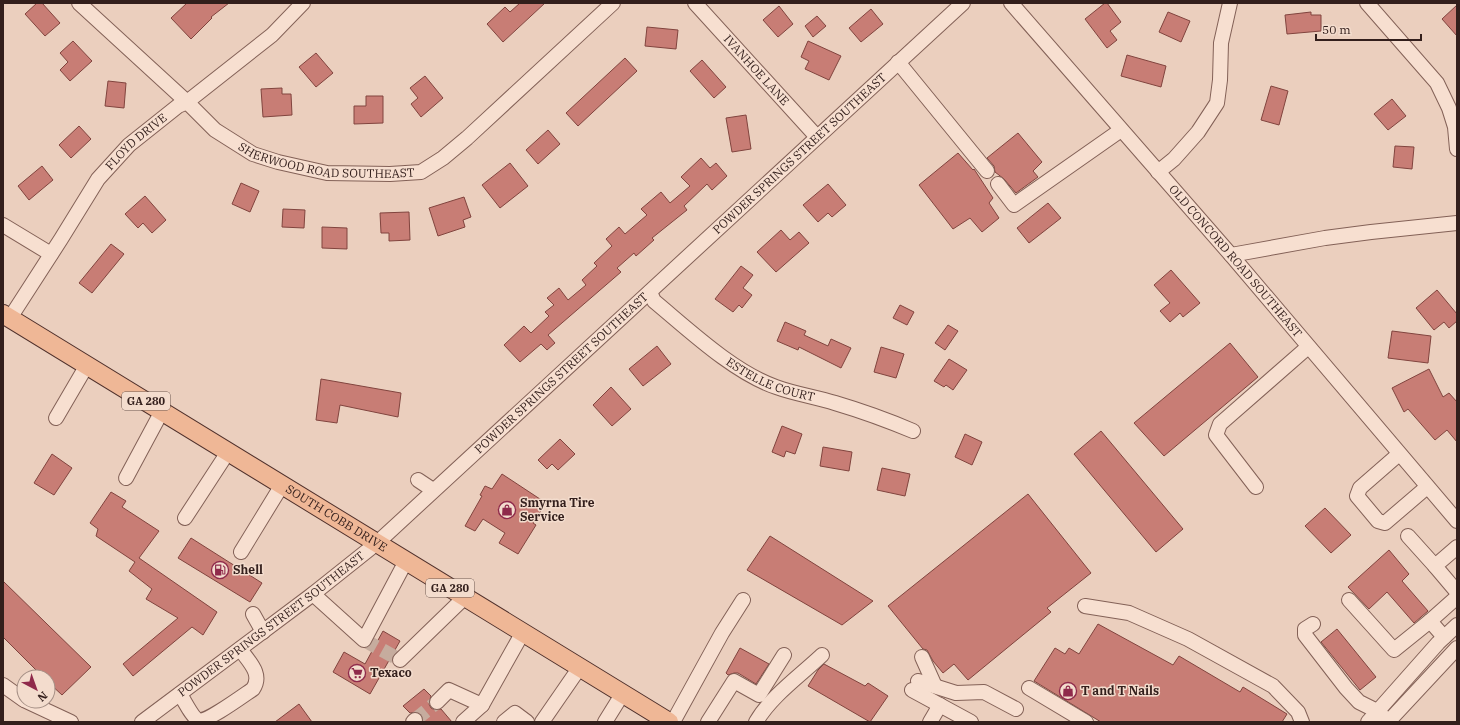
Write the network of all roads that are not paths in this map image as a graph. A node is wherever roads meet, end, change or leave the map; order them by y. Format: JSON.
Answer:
{"nodes":[{"id":1,"x":79,"y":3,"type":"edge"},
{"id":2,"x":303,"y":3,"type":"edge"},
{"id":3,"x":613,"y":3,"type":"edge"},
{"id":4,"x":695,"y":3,"type":"edge"},
{"id":5,"x":962,"y":3,"type":"edge"},
{"id":6,"x":1011,"y":3,"type":"edge"},
{"id":7,"x":1230,"y":3,"type":"edge"},
{"id":8,"x":1367,"y":3,"type":"edge"},
{"id":9,"x":898,"y":62,"type":"junction"},
{"id":10,"x":187,"y":102,"type":"junction"},
{"id":11,"x":1121,"y":130,"type":"junction"},
{"id":12,"x":817,"y":137,"type":"junction"},
{"id":13,"x":1457,"y":149,"type":"edge"},
{"id":14,"x":987,"y":171,"type":"dead end"},
{"id":15,"x":1158,"y":172,"type":"junction"},
{"id":16,"x":998,"y":184,"type":"dead end"},
{"id":17,"x":3,"y":224,"type":"edge"},
{"id":18,"x":1457,"y":224,"type":"edge"},
{"id":19,"x":51,"y":254,"type":"junction"},
{"id":20,"x":1230,"y":256,"type":"junction"},
{"id":21,"x":650,"y":292,"type":"junction"},
{"id":22,"x":6,"y":316,"type":"edge"},
{"id":23,"x":1308,"y":347,"type":"junction"},
{"id":24,"x":87,"y":365,"type":"junction"},
{"id":25,"x":162,"y":411,"type":"junction"},
{"id":26,"x":56,"y":418,"type":"dead end"},
{"id":27,"x":913,"y":431,"type":"dead end"},
{"id":28,"x":228,"y":452,"type":"junction"},
{"id":29,"x":1400,"y":454,"type":"junction"},
{"id":30,"x":126,"y":478,"type":"dead end"},
{"id":31,"x":418,"y":480,"type":"dead end"},
{"id":32,"x":282,"y":485,"type":"junction"},
{"id":33,"x":1256,"y":487,"type":"dead end"},
{"id":34,"x":1427,"y":487,"type":"junction"},
{"id":35,"x":434,"y":490,"type":"junction"},
{"id":36,"x":185,"y":518,"type":"dead end"},
{"id":37,"x":1457,"y":521,"type":"edge"},
{"id":38,"x":1408,"y":536,"type":"dead end"},
{"id":39,"x":377,"y":543,"type":"junction"},
{"id":40,"x":1457,"y":547,"type":"edge"},
{"id":41,"x":241,"y":552,"type":"dead end"},
{"id":42,"x":406,"y":561,"type":"junction"},
{"id":43,"x":1434,"y":566,"type":"junction"},
{"id":44,"x":1457,"y":592,"type":"edge"},
{"id":45,"x":313,"y":594,"type":"junction"},
{"id":46,"x":465,"y":597,"type":"junction"},
{"id":47,"x":1457,"y":597,"type":"edge"},
{"id":48,"x":743,"y":600,"type":"dead end"},
{"id":49,"x":1349,"y":600,"type":"dead end"},
{"id":50,"x":1085,"y":606,"type":"dead end"},
{"id":51,"x":253,"y":614,"type":"dead end"},
{"id":52,"x":1430,"y":621,"type":"junction"},
{"id":53,"x":1313,"y":624,"type":"dead end"},
{"id":54,"x":1457,"y":625,"type":"edge"},
{"id":55,"x":263,"y":632,"type":"junction"},
{"id":56,"x":523,"y":632,"type":"junction"},
{"id":57,"x":1444,"y":637,"type":"junction"},
{"id":58,"x":1457,"y":648,"type":"edge"},
{"id":59,"x":240,"y":649,"type":"junction"},
{"id":60,"x":784,"y":655,"type":"dead end"},
{"id":61,"x":822,"y":655,"type":"dead end"},
{"id":62,"x":922,"y":657,"type":"dead end"},
{"id":63,"x":400,"y":660,"type":"dead end"},
{"id":64,"x":580,"y":667,"type":"junction"},
{"id":65,"x":3,"y":685,"type":"edge"},
{"id":66,"x":935,"y":686,"type":"junction"},
{"id":67,"x":1029,"y":688,"type":"dead end"},
{"id":68,"x":623,"y":693,"type":"junction"},
{"id":69,"x":16,"y":694,"type":"edge"},
{"id":70,"x":180,"y":694,"type":"junction"},
{"id":71,"x":437,"y":702,"type":"tunnel mouth"},
{"id":72,"x":482,"y":705,"type":"junction"},
{"id":73,"x":940,"y":705,"type":"junction"},
{"id":74,"x":44,"y":709,"type":"edge"},
{"id":75,"x":1016,"y":709,"type":"dead end"},
{"id":76,"x":1377,"y":711,"type":"junction"},
{"id":77,"x":71,"y":722,"type":"edge"},
{"id":78,"x":142,"y":722,"type":"edge"},
{"id":79,"x":463,"y":722,"type":"edge"},
{"id":80,"x":504,"y":722,"type":"edge"},
{"id":81,"x":527,"y":722,"type":"edge"},
{"id":82,"x":542,"y":722,"type":"edge"},
{"id":83,"x":605,"y":722,"type":"edge"},
{"id":84,"x":669,"y":722,"type":"edge"},
{"id":85,"x":673,"y":722,"type":"edge"},
{"id":86,"x":708,"y":722,"type":"edge"},
{"id":87,"x":756,"y":722,"type":"edge"},
{"id":88,"x":930,"y":722,"type":"edge"},
{"id":89,"x":971,"y":722,"type":"edge"},
{"id":90,"x":1086,"y":722,"type":"edge"},
{"id":91,"x":1302,"y":722,"type":"edge"},
{"id":92,"x":1368,"y":722,"type":"edge"},
{"id":93,"x":1388,"y":722,"type":"edge"}],
"edges":[{"from":1,"to":10,"type":"street","name":"SHERWOOD ROAD SOUTHEAST"},
{"from":2,"to":10,"type":"street","name":"FLOYD DRIVE"},
{"from":3,"to":10,"type":"street","name":"SHERWOOD ROAD SOUTHEAST"},
{"from":4,"to":12,"type":"street","name":"IVANHOE LANE"},
{"from":5,"to":9,"type":"street","name":"POWDER SPRINGS STREET SOUTHEAST"},
{"from":6,"to":11,"type":"street","name":"OLD CONCORD ROAD SOUTHEAST"},
{"from":7,"to":15,"type":"street"},
{"from":8,"to":13,"type":"street"},
{"from":9,"to":12,"type":"street","name":"POWDER SPRINGS STREET SOUTHEAST"},
{"from":9,"to":14,"type":"street"},
{"from":10,"to":19,"type":"street","name":"FLOYD DRIVE"},
{"from":11,"to":15,"type":"street","name":"OLD CONCORD ROAD SOUTHEAST"},
{"from":11,"to":16,"type":"street"},
{"from":12,"to":21,"type":"street","name":"POWDER SPRINGS STREET SOUTHEAST"},
{"from":15,"to":20,"type":"street","name":"OLD CONCORD ROAD SOUTHEAST"},
{"from":17,"to":19,"type":"street"},
{"from":18,"to":20,"type":"street"},
{"from":19,"to":22,"type":"street","name":"FLOYD DRIVE"},
{"from":20,"to":23,"type":"street","name":"OLD CONCORD ROAD SOUTHEAST"},
{"from":21,"to":27,"type":"street","name":"ESTELLE COURT"},
{"from":21,"to":35,"type":"street","name":"POWDER SPRINGS STREET SOUTHEAST"},
{"from":22,"to":24,"type":"main road","name":"SOUTH COBB DRIVE","number":"GA 280"},
{"from":23,"to":29,"type":"street","name":"OLD CONCORD ROAD SOUTHEAST"},
{"from":23,"to":33,"type":"street"},
{"from":24,"to":25,"type":"main road","name":"SOUTH COBB DRIVE","number":"GA 280"},
{"from":24,"to":26,"type":"street"},
{"from":25,"to":28,"type":"main road","name":"SOUTH COBB DRIVE","number":"GA 280"},
{"from":25,"to":30,"type":"street"},
{"from":28,"to":32,"type":"main road","name":"SOUTH COBB DRIVE","number":"GA 280"},
{"from":28,"to":36,"type":"street"},
{"from":29,"to":34,"type":"street","name":"OLD CONCORD ROAD SOUTHEAST"},
{"from":29,"to":34,"type":"street"},
{"from":31,"to":35,"type":"street"},
{"from":32,"to":39,"type":"main road","name":"SOUTH COBB DRIVE","number":"GA 280"},
{"from":32,"to":41,"type":"street"},
{"from":34,"to":37,"type":"street","name":"OLD CONCORD ROAD SOUTHEAST"},
{"from":35,"to":39,"type":"street","name":"POWDER SPRINGS STREET SOUTHEAST"},
{"from":38,"to":43,"type":"street"},
{"from":39,"to":42,"type":"main road","name":"SOUTH COBB DRIVE","number":"GA 280"},
{"from":39,"to":45,"type":"street","name":"POWDER SPRINGS STREET SOUTHEAST"},
{"from":40,"to":43,"type":"street"},
{"from":42,"to":45,"type":"street"},
{"from":42,"to":46,"type":"main road","name":"SOUTH COBB DRIVE","number":"GA 280"},
{"from":43,"to":44,"type":"street"},
{"from":45,"to":55,"type":"street","name":"POWDER SPRINGS STREET SOUTHEAST"},
{"from":46,"to":56,"type":"main road","name":"SOUTH COBB DRIVE","number":"GA 280"},
{"from":46,"to":63,"type":"street"},
{"from":47,"to":52,"type":"street"},
{"from":48,"to":85,"type":"street"},
{"from":49,"to":52,"type":"street"},
{"from":50,"to":91,"type":"street"},
{"from":51,"to":55,"type":"street"},
{"from":52,"to":57,"type":"street"},
{"from":53,"to":76,"type":"street"},
{"from":54,"to":57,"type":"street"},
{"from":55,"to":59,"type":"street","name":"POWDER SPRINGS STREET SOUTHEAST"},
{"from":56,"to":64,"type":"main road","name":"SOUTH COBB DRIVE","number":"GA 280"},
{"from":56,"to":72,"type":"street"},
{"from":57,"to":76,"type":"street"},
{"from":58,"to":93,"type":"street"},
{"from":59,"to":70,"type":"street","name":"POWDER SPRINGS STREET SOUTHEAST"},
{"from":59,"to":70,"type":"street"},
{"from":60,"to":86,"type":"street"},
{"from":61,"to":87,"type":"street"},
{"from":62,"to":66,"type":"street"},
{"from":64,"to":68,"type":"main road","name":"SOUTH COBB DRIVE","number":"GA 280"},
{"from":64,"to":82,"type":"street"},
{"from":65,"to":69,"type":"street"},
{"from":66,"to":73,"type":"street"},
{"from":66,"to":75,"type":"street"},
{"from":67,"to":90,"type":"street"},
{"from":68,"to":83,"type":"street"},
{"from":68,"to":84,"type":"main road","name":"SOUTH COBB DRIVE","number":"GA 280"},
{"from":70,"to":78,"type":"street","name":"POWDER SPRINGS STREET SOUTHEAST"},
{"from":71,"to":72,"type":"street"},
{"from":72,"to":79,"type":"street"},
{"from":73,"to":88,"type":"street"},
{"from":73,"to":89,"type":"street"},
{"from":74,"to":77,"type":"street"},
{"from":76,"to":92,"type":"street"},
{"from":76,"to":93,"type":"street"},
{"from":80,"to":81,"type":"street"}]}
